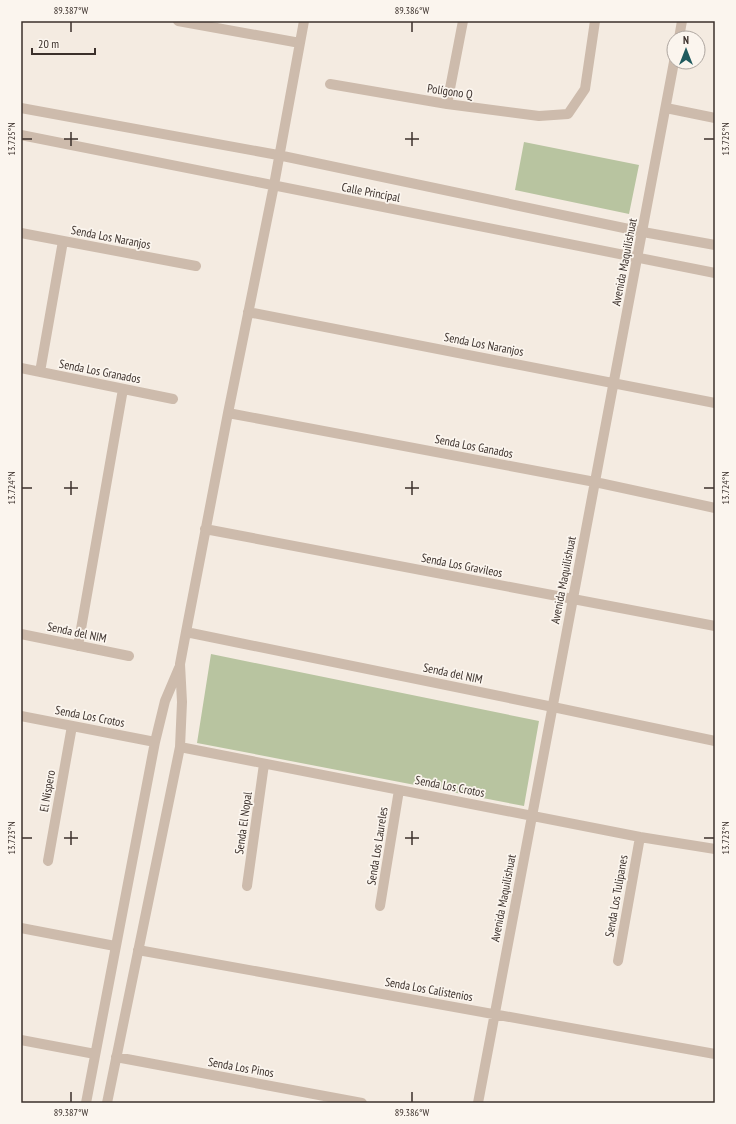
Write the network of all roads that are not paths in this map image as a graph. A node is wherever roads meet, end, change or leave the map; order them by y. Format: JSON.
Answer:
{"nodes":[{"id":1,"x":178,"y":21,"type":"edge"},
{"id":2,"x":304,"y":21,"type":"edge"},
{"id":3,"x":463,"y":21,"type":"edge"},
{"id":4,"x":595,"y":21,"type":"edge"},
{"id":5,"x":300,"y":43,"type":"junction"},
{"id":6,"x":673,"y":70,"type":"edge"},
{"id":7,"x":330,"y":84,"type":"dead end"},
{"id":8,"x":447,"y":104,"type":"junction"},
{"id":9,"x":21,"y":108,"type":"edge"},
{"id":10,"x":666,"y":108,"type":"junction"},
{"id":11,"x":715,"y":118,"type":"edge"},
{"id":12,"x":21,"y":135,"type":"edge"},
{"id":13,"x":278,"y":155,"type":"junction"},
{"id":14,"x":274,"y":185,"type":"junction"},
{"id":15,"x":642,"y":232,"type":"junction"},
{"id":16,"x":21,"y":233,"type":"edge"},
{"id":17,"x":63,"y":241,"type":"junction"},
{"id":18,"x":715,"y":245,"type":"edge"},
{"id":19,"x":637,"y":259,"type":"junction"},
{"id":20,"x":196,"y":266,"type":"dead end"},
{"id":21,"x":715,"y":273,"type":"edge"},
{"id":22,"x":248,"y":312,"type":"junction"},
{"id":23,"x":21,"y":368,"type":"edge"},
{"id":24,"x":40,"y":372,"type":"junction"},
{"id":25,"x":614,"y":383,"type":"junction"},
{"id":26,"x":123,"y":389,"type":"junction"},
{"id":27,"x":173,"y":399,"type":"dead end"},
{"id":28,"x":715,"y":403,"type":"edge"},
{"id":29,"x":228,"y":413,"type":"junction"},
{"id":30,"x":595,"y":482,"type":"junction"},
{"id":31,"x":715,"y":508,"type":"edge"},
{"id":32,"x":205,"y":529,"type":"junction"},
{"id":33,"x":573,"y":600,"type":"junction"},
{"id":34,"x":715,"y":626,"type":"edge"},
{"id":35,"x":186,"y":632,"type":"junction"},
{"id":36,"x":21,"y":634,"type":"edge"},
{"id":37,"x":78,"y":646,"type":"junction"},
{"id":38,"x":128,"y":656,"type":"dead end"},
{"id":39,"x":180,"y":664,"type":"junction"},
{"id":40,"x":553,"y":707,"type":"junction"},
{"id":41,"x":21,"y":716,"type":"edge"},
{"id":42,"x":72,"y":726,"type":"junction"},
{"id":43,"x":715,"y":741,"type":"edge"},
{"id":44,"x":155,"y":742,"type":"junction"},
{"id":45,"x":180,"y":748,"type":"junction"},
{"id":46,"x":264,"y":764,"type":"junction"},
{"id":47,"x":399,"y":790,"type":"junction"},
{"id":48,"x":532,"y":815,"type":"junction"},
{"id":49,"x":640,"y":836,"type":"junction"},
{"id":50,"x":715,"y":849,"type":"edge"},
{"id":51,"x":48,"y":861,"type":"dead end"},
{"id":52,"x":247,"y":886,"type":"dead end"},
{"id":53,"x":380,"y":906,"type":"dead end"},
{"id":54,"x":21,"y":928,"type":"edge"},
{"id":55,"x":115,"y":946,"type":"junction"},
{"id":56,"x":138,"y":950,"type":"junction"},
{"id":57,"x":618,"y":961,"type":"dead end"},
{"id":58,"x":494,"y":1014,"type":"junction"},
{"id":59,"x":21,"y":1040,"type":"edge"},
{"id":60,"x":95,"y":1054,"type":"junction"},
{"id":61,"x":715,"y":1054,"type":"edge"},
{"id":62,"x":116,"y":1058,"type":"junction"},
{"id":63,"x":86,"y":1103,"type":"edge"},
{"id":64,"x":107,"y":1103,"type":"edge"},
{"id":65,"x":362,"y":1103,"type":"edge"},
{"id":66,"x":478,"y":1103,"type":"edge"}],
"edges":[{"from":1,"to":5,"type":"street"},
{"from":2,"to":5,"type":"street"},
{"from":3,"to":8,"type":"street"},
{"from":4,"to":8,"type":"street","name":"Polígono Q"},
{"from":5,"to":13,"type":"street"},
{"from":6,"to":10,"type":"street","name":"Avenida Maquilishuat"},
{"from":7,"to":8,"type":"street","name":"Polígono Q"},
{"from":9,"to":13,"type":"street","name":"Calle Principal"},
{"from":10,"to":11,"type":"street"},
{"from":10,"to":15,"type":"street","name":"Avenida Maquilishuat"},
{"from":12,"to":14,"type":"street","name":"Calle Principal"},
{"from":13,"to":14,"type":"street"},
{"from":13,"to":15,"type":"street","name":"Calle Principal"},
{"from":14,"to":19,"type":"street","name":"Calle Principal"},
{"from":14,"to":22,"type":"street"},
{"from":15,"to":18,"type":"street","name":"Calle Principal"},
{"from":15,"to":19,"type":"street","name":"Avenida Maquilishuat"},
{"from":16,"to":17,"type":"street","name":"Senda Los Naranjos"},
{"from":17,"to":20,"type":"street","name":"Senda Los Naranjos"},
{"from":17,"to":24,"type":"street"},
{"from":19,"to":21,"type":"street","name":"Calle Principal"},
{"from":19,"to":25,"type":"street","name":"Avenida Maquilishuat"},
{"from":22,"to":25,"type":"street","name":"Senda Los Naranjos"},
{"from":22,"to":29,"type":"street"},
{"from":23,"to":24,"type":"street","name":"Senda Los Granados"},
{"from":24,"to":26,"type":"street","name":"Senda Los Granados"},
{"from":25,"to":28,"type":"street","name":"Senda Los Naranjos"},
{"from":25,"to":30,"type":"street","name":"Avenida Maquilishuat"},
{"from":26,"to":27,"type":"street","name":"Senda Los Granados"},
{"from":26,"to":37,"type":"street"},
{"from":29,"to":30,"type":"street","name":"Senda Los Ganados"},
{"from":29,"to":32,"type":"street"},
{"from":30,"to":31,"type":"street","name":"Senda Los Ganados"},
{"from":30,"to":33,"type":"street","name":"Avenida Maquilishuat"},
{"from":32,"to":33,"type":"street","name":"Senda Los Gravileos"},
{"from":32,"to":35,"type":"street"},
{"from":33,"to":34,"type":"street","name":"Senda Los Gravileos"},
{"from":33,"to":40,"type":"street","name":"Avenida Maquilishuat"},
{"from":35,"to":39,"type":"street"},
{"from":35,"to":40,"type":"street","name":"Senda del NIM"},
{"from":36,"to":37,"type":"street","name":"Senda del NIM"},
{"from":37,"to":38,"type":"street","name":"Senda del NIM"},
{"from":39,"to":44,"type":"street"},
{"from":39,"to":45,"type":"street"},
{"from":40,"to":43,"type":"street","name":"Senda del NIM"},
{"from":40,"to":48,"type":"street","name":"Avenida Maquilishuat"},
{"from":41,"to":42,"type":"street","name":"Senda Los Crotos"},
{"from":42,"to":44,"type":"street","name":"Senda Los Crotos"},
{"from":42,"to":51,"type":"street","name":"El Nispero"},
{"from":44,"to":55,"type":"street"},
{"from":45,"to":46,"type":"street","name":"Senda Los Crotos"},
{"from":45,"to":56,"type":"street"},
{"from":46,"to":47,"type":"street","name":"Senda Los Crotos"},
{"from":46,"to":52,"type":"street","name":"Senda El Nopal"},
{"from":47,"to":48,"type":"street","name":"Senda Los Crotos"},
{"from":47,"to":53,"type":"street","name":"Senda Los Laureles"},
{"from":48,"to":49,"type":"street","name":"Senda Los Crotos"},
{"from":48,"to":58,"type":"street","name":"Avenida Maquilishuat"},
{"from":49,"to":50,"type":"street","name":"Senda Los Crotos"},
{"from":49,"to":57,"type":"street","name":"Senda Los Tulipanes"},
{"from":54,"to":55,"type":"street"},
{"from":55,"to":60,"type":"street"},
{"from":56,"to":58,"type":"street","name":"Senda Los Calistenios"},
{"from":56,"to":62,"type":"street"},
{"from":58,"to":61,"type":"street","name":"Senda Los Calistenios"},
{"from":58,"to":66,"type":"street","name":"Avenida Maquilishuat"},
{"from":59,"to":60,"type":"street"},
{"from":60,"to":63,"type":"street"},
{"from":62,"to":64,"type":"street"},
{"from":62,"to":65,"type":"street","name":"Senda Los Pinos"}]}
